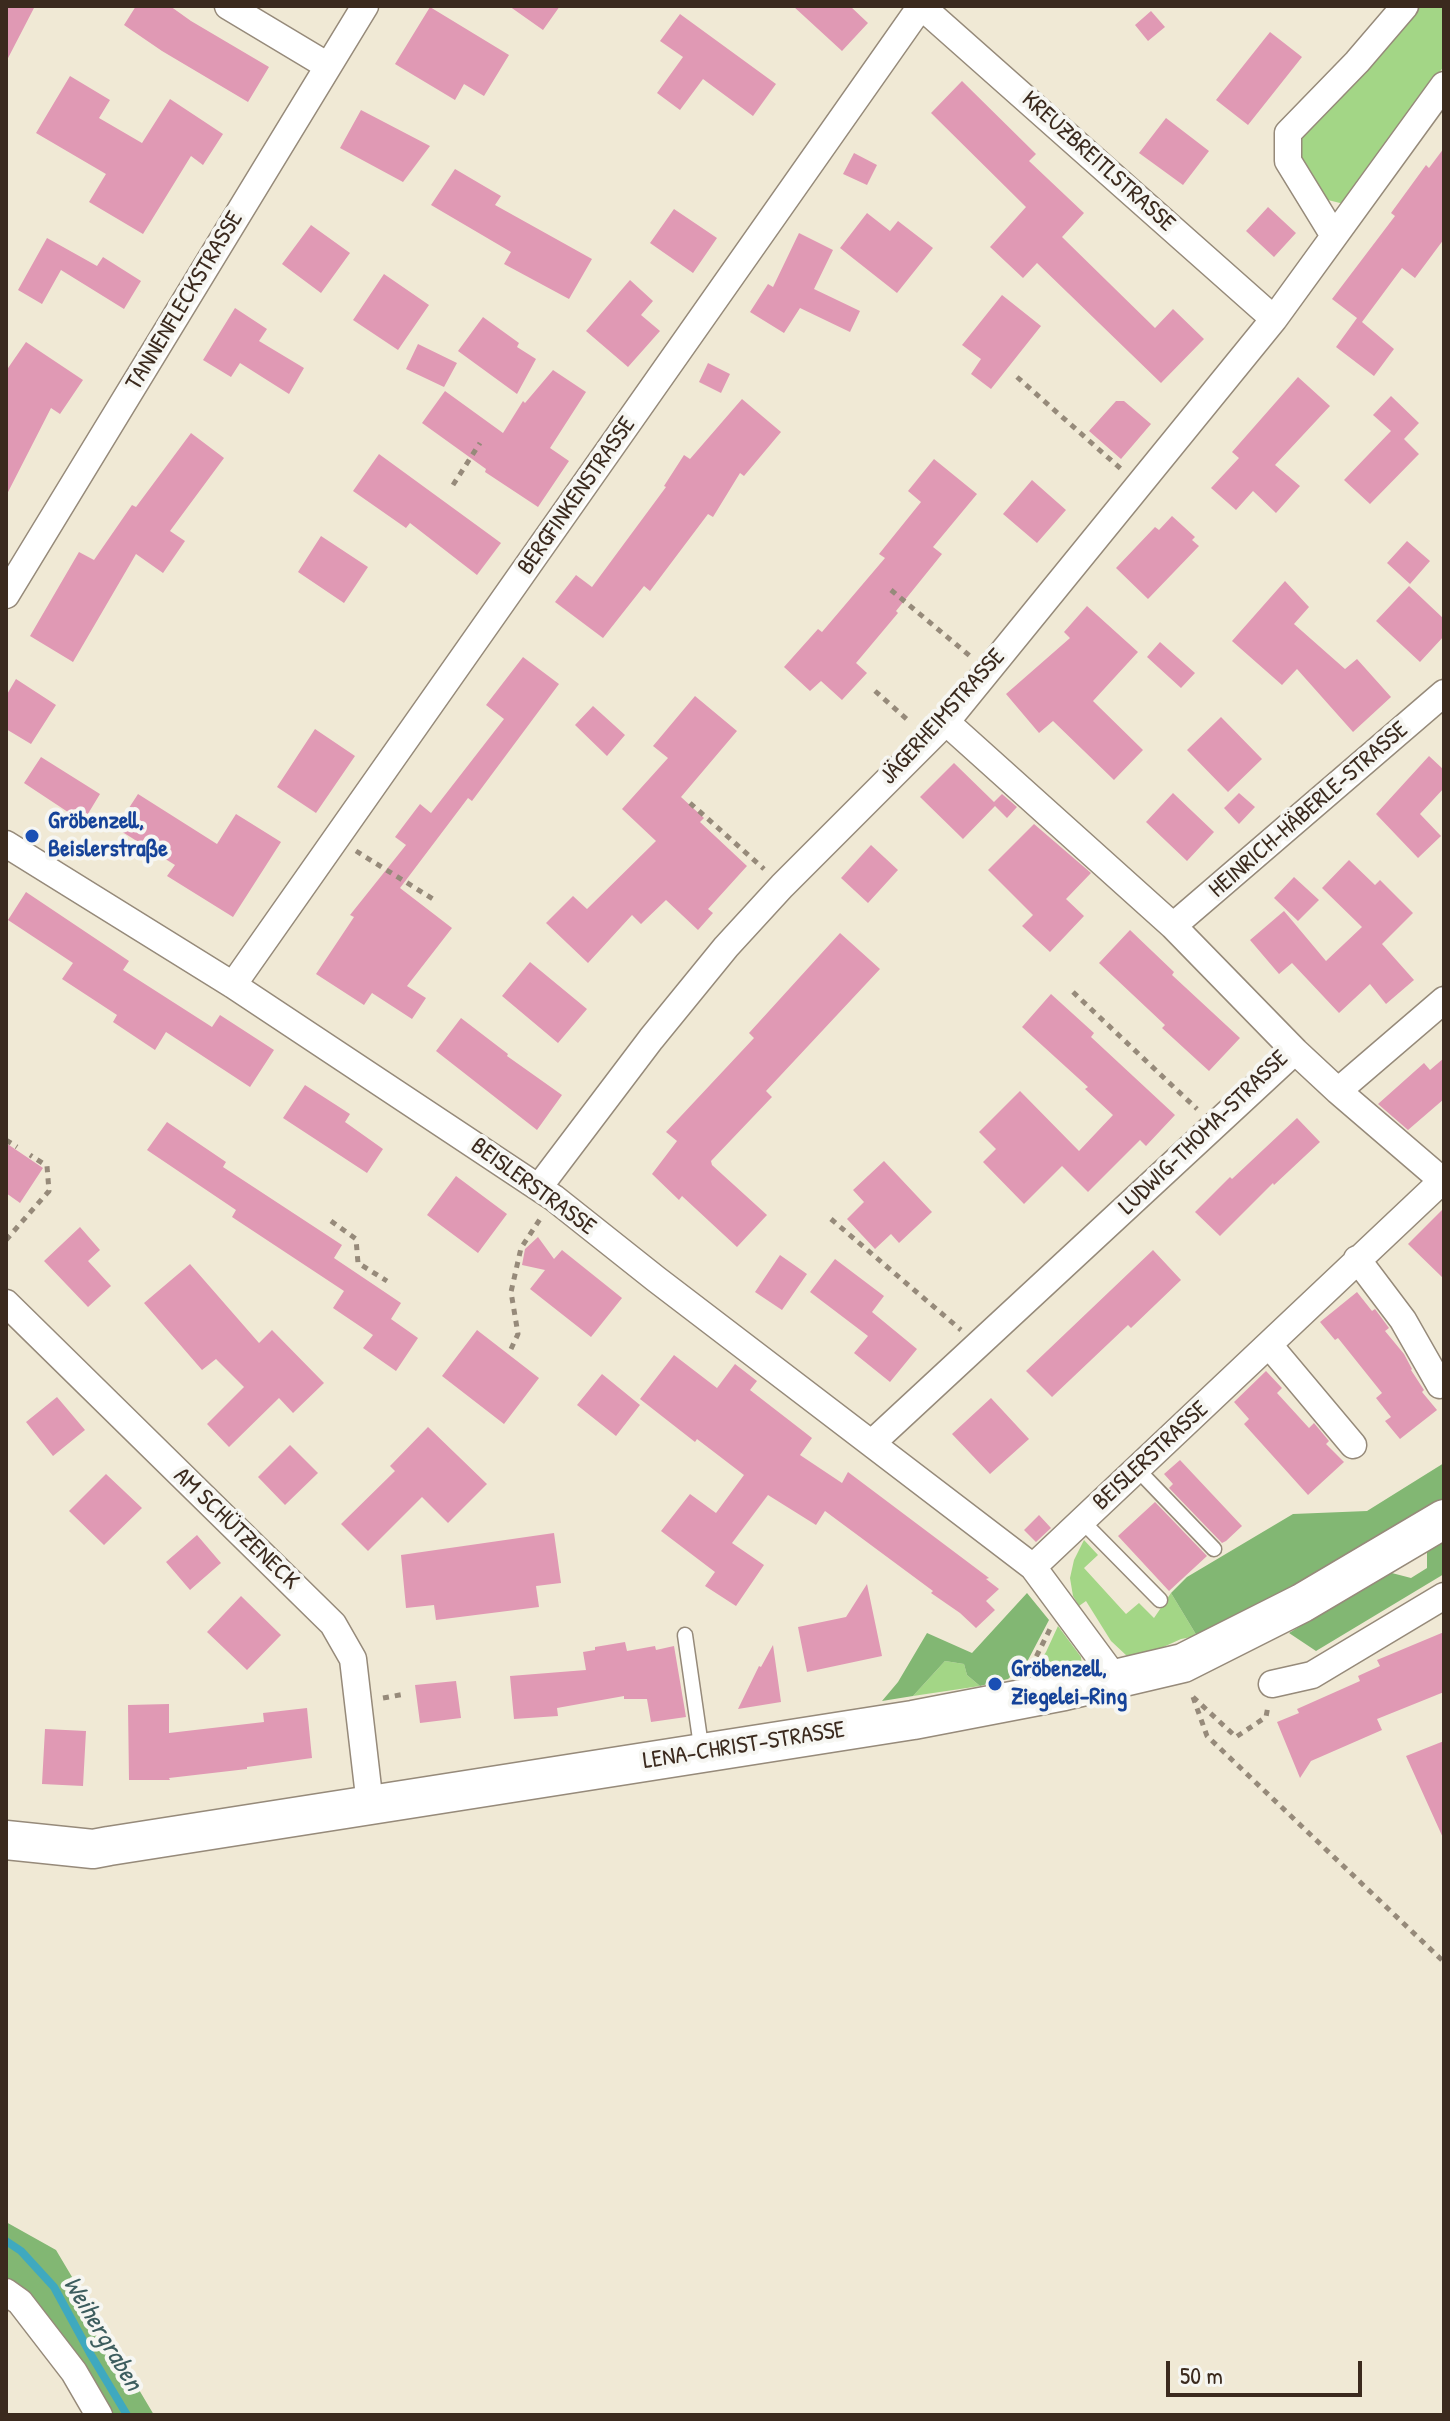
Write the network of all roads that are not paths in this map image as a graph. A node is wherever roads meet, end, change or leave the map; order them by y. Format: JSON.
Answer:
{"nodes":[{"id":1,"x":228,"y":6,"type":"edge"},
{"id":2,"x":365,"y":6,"type":"edge"},
{"id":3,"x":921,"y":6,"type":"edge"},
{"id":4,"x":1405,"y":6,"type":"edge"},
{"id":5,"x":328,"y":66,"type":"junction"},
{"id":6,"x":1444,"y":85,"type":"edge"},
{"id":7,"x":1334,"y":236,"type":"junction"},
{"id":8,"x":1274,"y":319,"type":"junction"},
{"id":9,"x":6,"y":595,"type":"edge"},
{"id":10,"x":1444,"y":693,"type":"edge"},
{"id":11,"x":938,"y":730,"type":"junction"},
{"id":12,"x":6,"y":844,"type":"edge"},
{"id":13,"x":1173,"y":926,"type":"junction"},
{"id":14,"x":233,"y":985,"type":"junction"},
{"id":15,"x":1444,"y":1000,"type":"edge"},
{"id":16,"x":1295,"y":1051,"type":"junction"},
{"id":17,"x":1338,"y":1091,"type":"junction"},
{"id":18,"x":1444,"y":1180,"type":"edge"},
{"id":19,"x":542,"y":1200,"type":"junction"},
{"id":20,"x":1357,"y":1259,"type":"junction"},
{"id":21,"x":6,"y":1303,"type":"edge"},
{"id":22,"x":1269,"y":1345,"type":"junction"},
{"id":23,"x":1440,"y":1385,"type":"dead end"},
{"id":24,"x":872,"y":1443,"type":"junction"},
{"id":25,"x":1353,"y":1445,"type":"dead end"},
{"id":26,"x":1137,"y":1469,"type":"junction"},
{"id":27,"x":1444,"y":1519,"type":"edge"},
{"id":28,"x":1082,"y":1521,"type":"junction"},
{"id":29,"x":1214,"y":1549,"type":"dead end"},
{"id":30,"x":1033,"y":1567,"type":"junction"},
{"id":31,"x":1444,"y":1596,"type":"edge"},
{"id":32,"x":1160,"y":1600,"type":"dead end"},
{"id":33,"x":685,"y":1635,"type":"dead end"},
{"id":34,"x":1115,"y":1678,"type":"junction"},
{"id":35,"x":1272,"y":1684,"type":"road end"},
{"id":36,"x":702,"y":1753,"type":"junction"},
{"id":37,"x":370,"y":1805,"type":"junction"},
{"id":38,"x":6,"y":1840,"type":"edge"},
{"id":39,"x":6,"y":2292,"type":"edge"},
{"id":40,"x":99,"y":2415,"type":"edge"}],
"edges":[{"from":1,"to":5,"type":"street"},
{"from":2,"to":5,"type":"street","name":"TANNENFLECKSTRASSE"},
{"from":3,"to":8,"type":"street","name":"KREUZBREITLSTRASSE"},
{"from":3,"to":14,"type":"street","name":"BERGFINKENSTRASSE"},
{"from":4,"to":7,"type":"street"},
{"from":5,"to":9,"type":"street","name":"TANNENFLECKSTRASSE"},
{"from":6,"to":7,"type":"street","name":"JÄGERHEIMSTRASSE"},
{"from":7,"to":8,"type":"street","name":"JÄGERHEIMSTRASSE"},
{"from":8,"to":11,"type":"street","name":"JÄGERHEIMSTRASSE"},
{"from":10,"to":13,"type":"street","name":"HEINRICH-HÄBERLE-STRASSE"},
{"from":11,"to":13,"type":"street","name":"LUDWIG-THOMA-STRASSE"},
{"from":11,"to":19,"type":"street","name":"JÄGERHEIMSTRASSE"},
{"from":12,"to":14,"type":"street","name":"BEISLERSTRASSE"},
{"from":13,"to":16,"type":"street","name":"LUDWIG-THOMA-STRASSE"},
{"from":14,"to":19,"type":"street","name":"BEISLERSTRASSE"},
{"from":15,"to":17,"type":"street"},
{"from":16,"to":17,"type":"street","name":"BEISLERSTRASSE"},
{"from":16,"to":24,"type":"street","name":"LUDWIG-THOMA-STRASSE"},
{"from":17,"to":18,"type":"street","name":"BEISLERSTRASSE"},
{"from":18,"to":20,"type":"street","name":"BEISLERSTRASSE"},
{"from":19,"to":24,"type":"street","name":"BEISLERSTRASSE"},
{"from":20,"to":22,"type":"street","name":"BEISLERSTRASSE"},
{"from":20,"to":23,"type":"street"},
{"from":21,"to":37,"type":"street","name":"AM SCHÜTZENECK"},
{"from":22,"to":25,"type":"street"},
{"from":22,"to":26,"type":"street","name":"BEISLERSTRASSE"},
{"from":24,"to":30,"type":"street","name":"BEISLERSTRASSE"},
{"from":26,"to":28,"type":"street","name":"BEISLERSTRASSE"},
{"from":26,"to":29,"type":"lane"},
{"from":27,"to":34,"type":"street","name":"LENA-CHRIST-STRASSE"},
{"from":28,"to":30,"type":"street","name":"BEISLERSTRASSE"},
{"from":28,"to":32,"type":"lane"},
{"from":30,"to":34,"type":"street","name":"BEISLERSTRASSE"},
{"from":31,"to":35,"type":"street"},
{"from":33,"to":36,"type":"lane"},
{"from":34,"to":36,"type":"street","name":"LENA-CHRIST-STRASSE"},
{"from":36,"to":37,"type":"street","name":"LENA-CHRIST-STRASSE"},
{"from":37,"to":38,"type":"street","name":"LENA-CHRIST-STRASSE"},
{"from":39,"to":40,"type":"street"}]}
